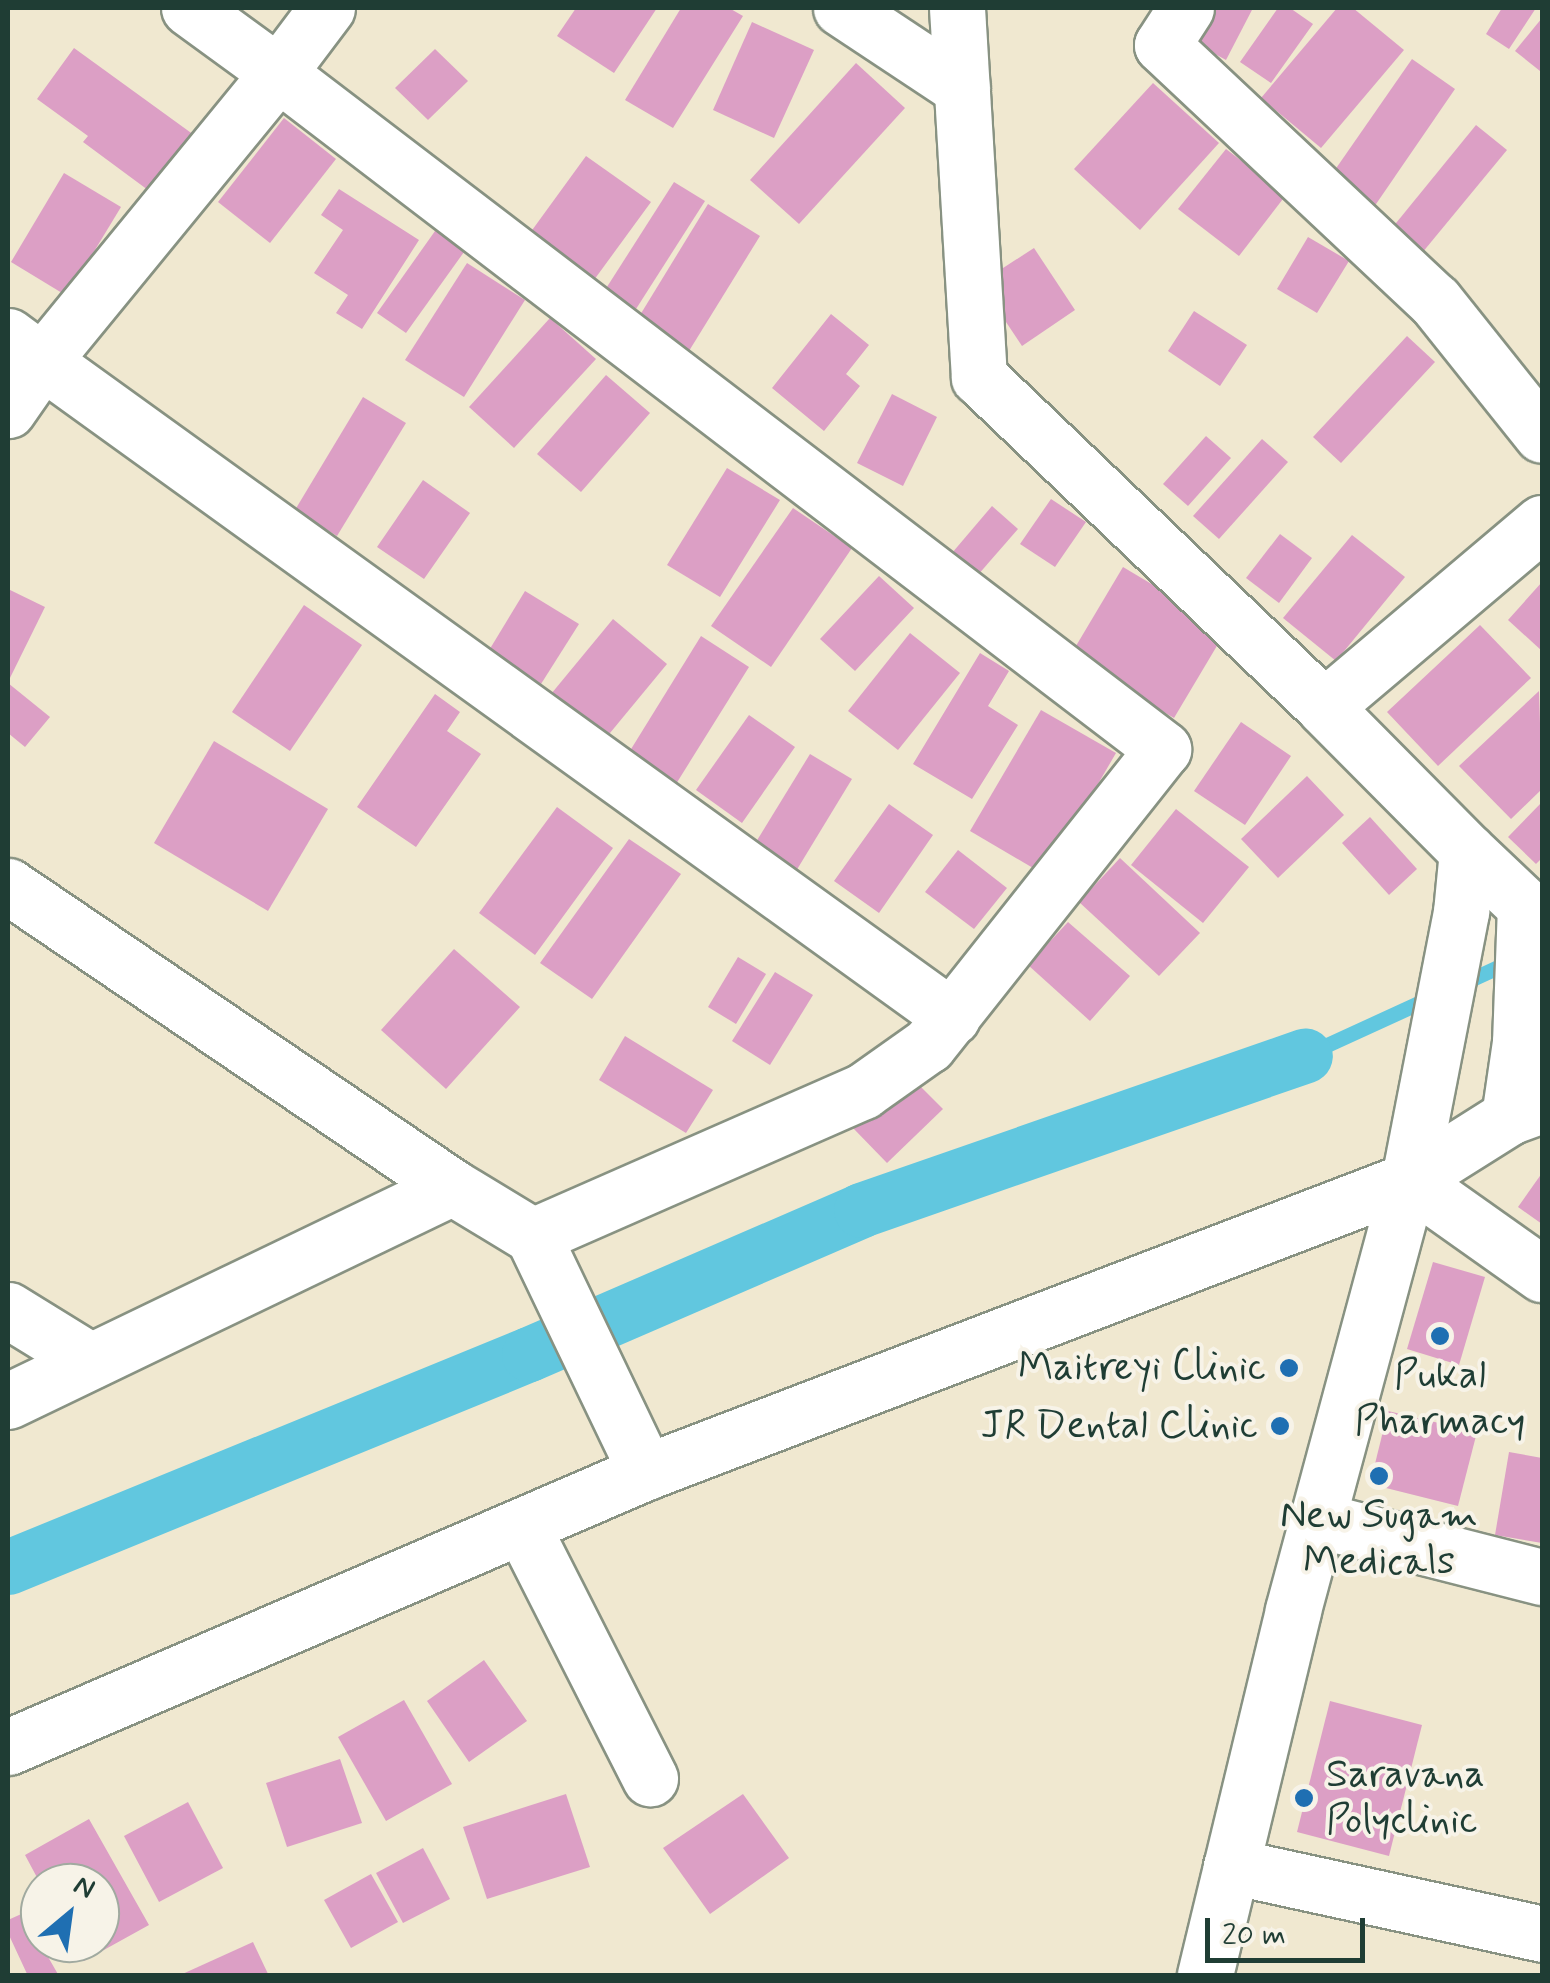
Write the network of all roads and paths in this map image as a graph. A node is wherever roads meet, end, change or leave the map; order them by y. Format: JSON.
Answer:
{"nodes":[{"id":1,"x":189,"y":8,"type":"edge"},
{"id":2,"x":328,"y":8,"type":"edge"},
{"id":3,"x":841,"y":8,"type":"edge"},
{"id":4,"x":957,"y":8,"type":"edge"},
{"id":5,"x":1186,"y":8,"type":"edge"},
{"id":6,"x":278,"y":73,"type":"junction"},
{"id":7,"x":962,"y":88,"type":"junction"},
{"id":8,"x":25,"y":349,"type":"edge"},
{"id":9,"x":8,"y":410,"type":"edge"},
{"id":10,"x":1542,"y":435,"type":"edge"},
{"id":11,"x":1542,"y":523,"type":"edge"},
{"id":12,"x":1324,"y":706,"type":"junction"},
{"id":13,"x":1467,"y":851,"type":"junction"},
{"id":14,"x":8,"y":886,"type":"edge"},
{"id":15,"x":952,"y":1017,"type":"junction"},
{"id":16,"x":1526,"y":1111,"type":"edge"},
{"id":17,"x":1409,"y":1180,"type":"junction"},
{"id":18,"x":452,"y":1187,"type":"junction"},
{"id":19,"x":533,"y":1236,"type":"junction"},
{"id":20,"x":1542,"y":1274,"type":"edge"},
{"id":21,"x":8,"y":1310,"type":"edge"},
{"id":22,"x":90,"y":1360,"type":"junction"},
{"id":23,"x":8,"y":1401,"type":"edge"},
{"id":24,"x":646,"y":1472,"type":"junction"},
{"id":25,"x":1318,"y":1520,"type":"junction"},
{"id":26,"x":522,"y":1526,"type":"junction"},
{"id":27,"x":1542,"y":1577,"type":"edge"},
{"id":28,"x":8,"y":1747,"type":"edge"},
{"id":29,"x":650,"y":1778,"type":"dead end"},
{"id":30,"x":1231,"y":1866,"type":"junction"},
{"id":31,"x":1542,"y":1934,"type":"edge"},
{"id":32,"x":1204,"y":1976,"type":"edge"}],
"edges":[{"from":1,"to":6,"type":"street"},
{"from":2,"to":6,"type":"street"},
{"from":3,"to":7,"type":"street"},
{"from":4,"to":7,"type":"street"},
{"from":5,"to":10,"type":"street"},
{"from":6,"to":8,"type":"street"},
{"from":6,"to":15,"type":"street"},
{"from":7,"to":12,"type":"street"},
{"from":8,"to":9,"type":"street"},
{"from":8,"to":15,"type":"street"},
{"from":11,"to":12,"type":"street"},
{"from":12,"to":13,"type":"street"},
{"from":13,"to":16,"type":"street"},
{"from":13,"to":17,"type":"street"},
{"from":14,"to":18,"type":"street"},
{"from":15,"to":19,"type":"street"},
{"from":16,"to":17,"type":"street"},
{"from":17,"to":20,"type":"street"},
{"from":17,"to":24,"type":"street"},
{"from":17,"to":25,"type":"street"},
{"from":18,"to":19,"type":"street"},
{"from":18,"to":22,"type":"street"},
{"from":19,"to":24,"type":"street"},
{"from":21,"to":22,"type":"street"},
{"from":22,"to":23,"type":"street"},
{"from":24,"to":26,"type":"street"},
{"from":25,"to":27,"type":"street"},
{"from":25,"to":30,"type":"street"},
{"from":26,"to":28,"type":"street"},
{"from":26,"to":29,"type":"street"},
{"from":30,"to":31,"type":"street"},
{"from":30,"to":32,"type":"street"}]}
